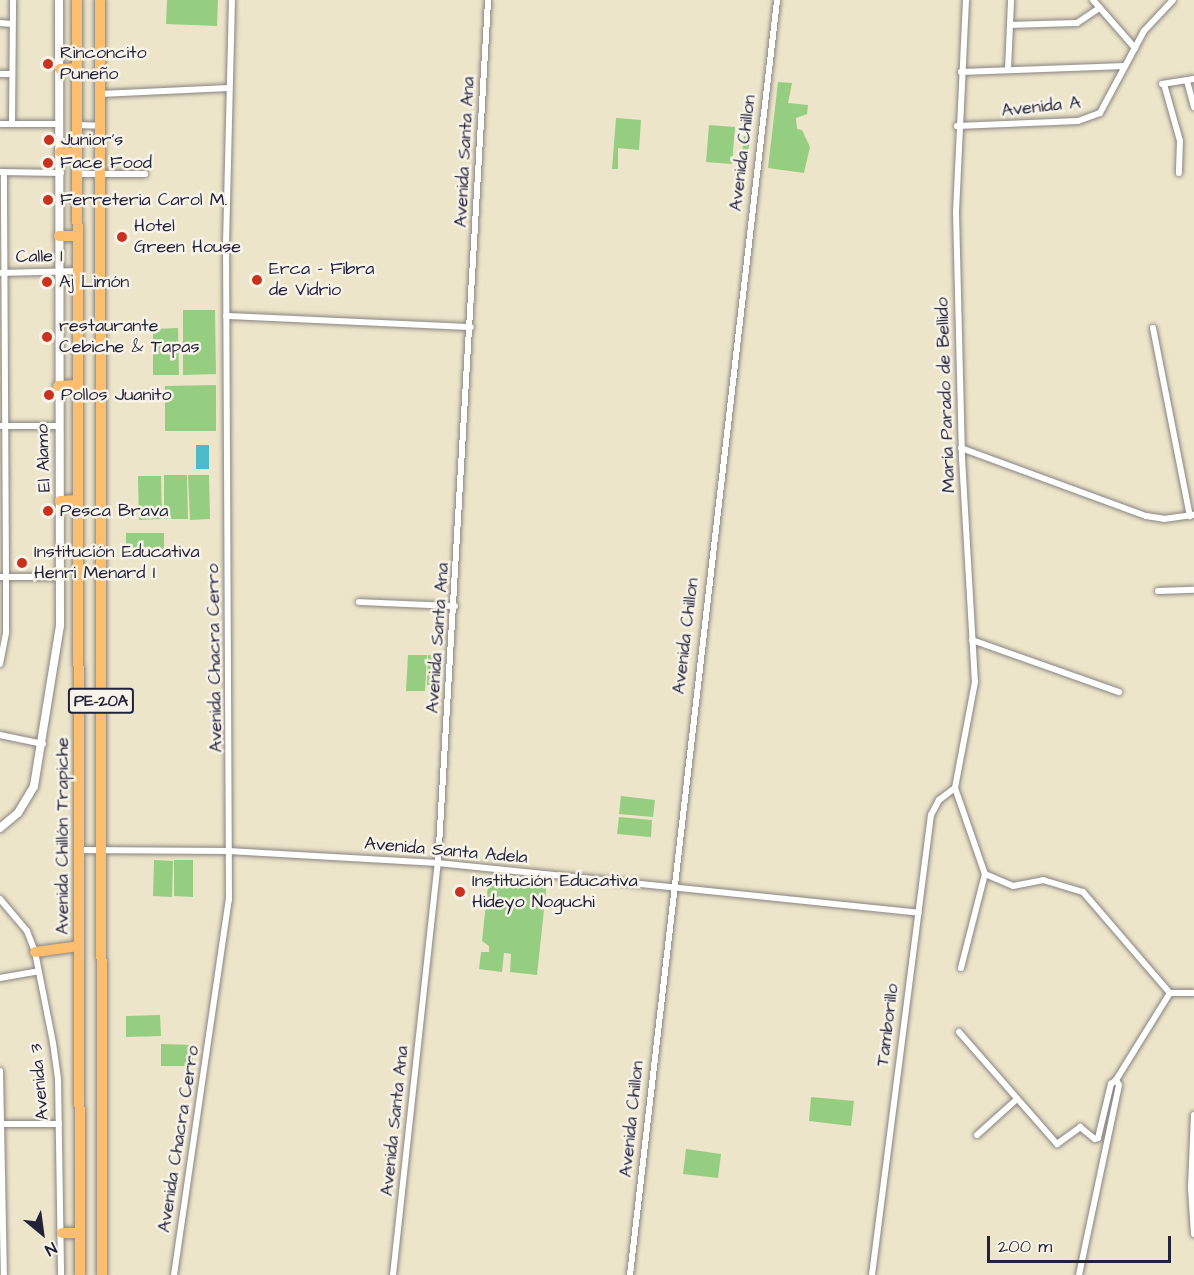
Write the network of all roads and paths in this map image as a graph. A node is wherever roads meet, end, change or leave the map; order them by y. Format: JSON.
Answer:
{"nodes":[{"id":1,"x":13,"y":0,"type":"edge"},
{"id":2,"x":59,"y":0,"type":"edge"},
{"id":3,"x":77,"y":0,"type":"edge"},
{"id":4,"x":100,"y":0,"type":"edge"},
{"id":5,"x":232,"y":0,"type":"edge"},
{"id":6,"x":488,"y":0,"type":"edge"},
{"id":7,"x":777,"y":0,"type":"edge"},
{"id":8,"x":966,"y":0,"type":"edge"},
{"id":9,"x":1011,"y":0,"type":"edge"},
{"id":10,"x":1093,"y":0,"type":"edge"},
{"id":11,"x":1173,"y":0,"type":"edge"},
{"id":12,"x":1100,"y":8,"type":"junction"},
{"id":13,"x":0,"y":23,"type":"edge"},
{"id":14,"x":12,"y":24,"type":"junction"},
{"id":15,"x":1010,"y":26,"type":"junction"},
{"id":16,"x":1135,"y":48,"type":"junction"},
{"id":17,"x":1125,"y":66,"type":"junction"},
{"id":18,"x":77,"y":68,"type":"junction"},
{"id":19,"x":60,"y":69,"type":"junction"},
{"id":20,"x":1008,"y":70,"type":"junction"},
{"id":21,"x":961,"y":72,"type":"junction"},
{"id":22,"x":0,"y":74,"type":"edge"},
{"id":23,"x":12,"y":74,"type":"junction"},
{"id":24,"x":1191,"y":80,"type":"edge"},
{"id":25,"x":229,"y":88,"type":"junction"},
{"id":26,"x":100,"y":94,"type":"junction"},
{"id":27,"x":1194,"y":106,"type":"edge"},
{"id":28,"x":0,"y":124,"type":"edge"},
{"id":29,"x":12,"y":124,"type":"junction"},
{"id":30,"x":60,"y":124,"type":"junction"},
{"id":31,"x":77,"y":125,"type":"junction"},
{"id":32,"x":99,"y":126,"type":"junction"},
{"id":33,"x":957,"y":126,"type":"junction"},
{"id":34,"x":60,"y":152,"type":"junction"},
{"id":35,"x":77,"y":153,"type":"junction"},
{"id":36,"x":2,"y":172,"type":"edge"},
{"id":37,"x":61,"y":173,"type":"junction"},
{"id":38,"x":1179,"y":173,"type":"dead end"},
{"id":39,"x":77,"y":174,"type":"junction"},
{"id":40,"x":100,"y":174,"type":"junction"},
{"id":41,"x":145,"y":174,"type":"dead end"},
{"id":42,"x":2,"y":221,"type":"edge"},
{"id":43,"x":59,"y":236,"type":"junction"},
{"id":44,"x":78,"y":236,"type":"junction"},
{"id":45,"x":78,"y":271,"type":"junction"},
{"id":46,"x":59,"y":272,"type":"junction"},
{"id":47,"x":2,"y":273,"type":"edge"},
{"id":48,"x":78,"y":291,"type":"junction"},
{"id":49,"x":100,"y":291,"type":"junction"},
{"id":50,"x":226,"y":316,"type":"junction"},
{"id":51,"x":2,"y":322,"type":"edge"},
{"id":52,"x":471,"y":327,"type":"junction"},
{"id":53,"x":1153,"y":328,"type":"dead end"},
{"id":54,"x":78,"y":354,"type":"junction"},
{"id":55,"x":100,"y":354,"type":"junction"},
{"id":56,"x":2,"y":375,"type":"edge"},
{"id":57,"x":78,"y":385,"type":"junction"},
{"id":58,"x":58,"y":386,"type":"junction"},
{"id":59,"x":2,"y":426,"type":"edge"},
{"id":60,"x":58,"y":426,"type":"junction"},
{"id":61,"x":962,"y":448,"type":"junction"},
{"id":62,"x":78,"y":458,"type":"junction"},
{"id":63,"x":100,"y":458,"type":"junction"},
{"id":64,"x":78,"y":500,"type":"junction"},
{"id":65,"x":60,"y":501,"type":"junction"},
{"id":66,"x":1192,"y":515,"type":"edge"},
{"id":67,"x":3,"y":577,"type":"edge"},
{"id":68,"x":60,"y":577,"type":"junction"},
{"id":69,"x":1194,"y":590,"type":"edge"},
{"id":70,"x":1158,"y":591,"type":"dead end"},
{"id":71,"x":359,"y":602,"type":"dead end"},
{"id":72,"x":455,"y":606,"type":"junction"},
{"id":73,"x":972,"y":640,"type":"junction"},
{"id":74,"x":79,"y":648,"type":"junction"},
{"id":75,"x":101,"y":649,"type":"junction"},
{"id":76,"x":0,"y":664,"type":"edge"},
{"id":77,"x":1119,"y":692,"type":"dead end"},
{"id":78,"x":79,"y":698,"type":"junction"},
{"id":79,"x":101,"y":698,"type":"junction"},
{"id":80,"x":0,"y":735,"type":"edge"},
{"id":81,"x":43,"y":744,"type":"junction"},
{"id":82,"x":955,"y":788,"type":"junction"},
{"id":83,"x":0,"y":828,"type":"edge"},
{"id":84,"x":79,"y":850,"type":"junction"},
{"id":85,"x":101,"y":850,"type":"junction"},
{"id":86,"x":228,"y":851,"type":"junction"},
{"id":87,"x":438,"y":863,"type":"junction"},
{"id":88,"x":985,"y":874,"type":"junction"},
{"id":89,"x":672,"y":889,"type":"junction"},
{"id":90,"x":0,"y":899,"type":"edge"},
{"id":91,"x":101,"y":913,"type":"junction"},
{"id":92,"x":918,"y":913,"type":"junction"},
{"id":93,"x":79,"y":914,"type":"junction"},
{"id":94,"x":79,"y":946,"type":"junction"},
{"id":95,"x":35,"y":952,"type":"junction"},
{"id":96,"x":961,"y":968,"type":"dead end"},
{"id":97,"x":38,"y":971,"type":"junction"},
{"id":98,"x":0,"y":978,"type":"edge"},
{"id":99,"x":79,"y":988,"type":"junction"},
{"id":100,"x":101,"y":988,"type":"junction"},
{"id":101,"x":1170,"y":993,"type":"junction"},
{"id":102,"x":1194,"y":993,"type":"edge"},
{"id":103,"x":959,"y":1032,"type":"dead end"},
{"id":104,"x":0,"y":1071,"type":"edge"},
{"id":105,"x":1116,"y":1080,"type":"junction"},
{"id":106,"x":1017,"y":1099,"type":"junction"},
{"id":107,"x":1194,"y":1116,"type":"edge"},
{"id":108,"x":79,"y":1123,"type":"junction"},
{"id":109,"x":102,"y":1123,"type":"junction"},
{"id":110,"x":2,"y":1124,"type":"edge"},
{"id":111,"x":59,"y":1124,"type":"junction"},
{"id":112,"x":977,"y":1135,"type":"dead end"},
{"id":113,"x":2,"y":1174,"type":"edge"},
{"id":114,"x":62,"y":1233,"type":"junction"},
{"id":115,"x":80,"y":1233,"type":"junction"},
{"id":116,"x":1194,"y":1234,"type":"edge"},
{"id":117,"x":4,"y":1275,"type":"edge"},
{"id":118,"x":61,"y":1275,"type":"edge"},
{"id":119,"x":80,"y":1275,"type":"edge"},
{"id":120,"x":102,"y":1275,"type":"edge"},
{"id":121,"x":174,"y":1275,"type":"edge"},
{"id":122,"x":393,"y":1275,"type":"edge"},
{"id":123,"x":630,"y":1275,"type":"edge"},
{"id":124,"x":872,"y":1275,"type":"edge"},
{"id":125,"x":1079,"y":1275,"type":"edge"}],
"edges":[{"from":1,"to":14,"type":"street"},
{"from":2,"to":19,"type":"street","name":"El Alamo"},
{"from":3,"to":18,"type":"main road","name":"Avenida Chillón Trapiche","number":"PE-20A"},
{"from":4,"to":26,"type":"main road","number":"PE-20A"},
{"from":5,"to":25,"type":"street","name":"Avenida Chacra Cerro"},
{"from":6,"to":52,"type":"street","name":"Avenida Santa Ana"},
{"from":7,"to":89,"type":"street","name":"Avenida Chillon"},
{"from":8,"to":21,"type":"street","name":"María Parado de Bellido"},
{"from":9,"to":15,"type":"street"},
{"from":10,"to":12,"type":"street"},
{"from":11,"to":16,"type":"street","name":"Avenida A"},
{"from":12,"to":15,"type":"street"},
{"from":12,"to":16,"type":"street"},
{"from":13,"to":14,"type":"street"},
{"from":14,"to":23,"type":"street"},
{"from":15,"to":20,"type":"street"},
{"from":16,"to":17,"type":"street","name":"Avenida A"},
{"from":17,"to":20,"type":"street"},
{"from":17,"to":33,"type":"street","name":"Avenida A"},
{"from":18,"to":19,"type":"main road"},
{"from":18,"to":31,"type":"main road","name":"Avenida Chillón Trapiche","number":"PE-20A"},
{"from":19,"to":30,"type":"street","name":"El Alamo"},
{"from":20,"to":21,"type":"street"},
{"from":21,"to":33,"type":"street","name":"María Parado de Bellido"},
{"from":22,"to":23,"type":"street"},
{"from":23,"to":29,"type":"street"},
{"from":24,"to":27,"type":"street"},
{"from":24,"to":38,"type":"street"},
{"from":25,"to":26,"type":"street"},
{"from":25,"to":50,"type":"street","name":"Avenida Chacra Cerro"},
{"from":26,"to":32,"type":"main road","number":"PE-20A"},
{"from":28,"to":29,"type":"street"},
{"from":29,"to":30,"type":"street"},
{"from":30,"to":34,"type":"street","name":"El Alamo"},
{"from":31,"to":32,"type":"street"},
{"from":31,"to":35,"type":"main road","name":"Avenida Chillón Trapiche","number":"PE-20A"},
{"from":32,"to":40,"type":"main road","number":"PE-20A"},
{"from":33,"to":61,"type":"street","name":"María Parado de Bellido"},
{"from":34,"to":35,"type":"main road"},
{"from":34,"to":37,"type":"street","name":"El Alamo"},
{"from":35,"to":39,"type":"main road","name":"Avenida Chillón Trapiche","number":"PE-20A"},
{"from":36,"to":37,"type":"street"},
{"from":36,"to":42,"type":"street"},
{"from":37,"to":43,"type":"street","name":"El Alamo"},
{"from":39,"to":40,"type":"street"},
{"from":39,"to":44,"type":"main road","name":"Avenida Chillón Trapiche","number":"PE-20A"},
{"from":40,"to":41,"type":"street"},
{"from":40,"to":49,"type":"main road","number":"PE-20A"},
{"from":42,"to":47,"type":"street"},
{"from":43,"to":44,"type":"main road"},
{"from":43,"to":46,"type":"street","name":"El Alamo"},
{"from":44,"to":45,"type":"main road","name":"Avenida Chillón Trapiche","number":"PE-20A"},
{"from":45,"to":46,"type":"street","name":"Calle 1"},
{"from":45,"to":48,"type":"main road","name":"Avenida Chillón Trapiche","number":"PE-20A"},
{"from":46,"to":47,"type":"street","name":"Calle 1"},
{"from":46,"to":58,"type":"street","name":"El Alamo"},
{"from":47,"to":51,"type":"street"},
{"from":48,"to":49,"type":"main road"},
{"from":48,"to":54,"type":"main road","name":"Avenida Chillón Trapiche","number":"PE-20A"},
{"from":49,"to":55,"type":"main road","number":"PE-20A"},
{"from":50,"to":52,"type":"street"},
{"from":50,"to":86,"type":"street","name":"Avenida Chacra Cerro"},
{"from":51,"to":56,"type":"street"},
{"from":52,"to":72,"type":"street","name":"Avenida Santa Ana"},
{"from":53,"to":66,"type":"street"},
{"from":54,"to":55,"type":"main road"},
{"from":54,"to":57,"type":"main road","name":"Avenida Chillón Trapiche","number":"PE-20A"},
{"from":55,"to":63,"type":"main road","number":"PE-20A"},
{"from":56,"to":59,"type":"street"},
{"from":57,"to":58,"type":"main road"},
{"from":57,"to":62,"type":"main road","name":"Avenida Chillón Trapiche","number":"PE-20A"},
{"from":58,"to":60,"type":"street","name":"El Alamo"},
{"from":59,"to":60,"type":"street"},
{"from":59,"to":67,"type":"street"},
{"from":60,"to":65,"type":"street","name":"El Alamo"},
{"from":61,"to":66,"type":"street"},
{"from":61,"to":73,"type":"street","name":"María Parado de Bellido"},
{"from":62,"to":63,"type":"main road"},
{"from":62,"to":64,"type":"main road","name":"Avenida Chillón Trapiche","number":"PE-20A"},
{"from":63,"to":75,"type":"main road","number":"PE-20A"},
{"from":64,"to":65,"type":"main road"},
{"from":64,"to":74,"type":"main road","name":"Avenida Chillón Trapiche","number":"PE-20A"},
{"from":65,"to":68,"type":"street","name":"El Alamo"},
{"from":67,"to":68,"type":"street"},
{"from":67,"to":76,"type":"street"},
{"from":68,"to":81,"type":"street","name":"El Alamo"},
{"from":69,"to":70,"type":"street"},
{"from":71,"to":72,"type":"street"},
{"from":72,"to":87,"type":"street","name":"Avenida Santa Ana"},
{"from":73,"to":77,"type":"street"},
{"from":73,"to":82,"type":"street","name":"María Parado de Bellido"},
{"from":74,"to":75,"type":"main road"},
{"from":74,"to":78,"type":"main road","name":"Avenida Chillón Trapiche","number":"PE-20A"},
{"from":75,"to":79,"type":"main road","number":"PE-20A"},
{"from":78,"to":79,"type":"main road"},
{"from":78,"to":84,"type":"main road","name":"Avenida Chillón Trapiche","number":"PE-20A"},
{"from":79,"to":85,"type":"main road","number":"PE-20A"},
{"from":80,"to":81,"type":"street"},
{"from":81,"to":83,"type":"street","name":"El Alamo"},
{"from":82,"to":88,"type":"street"},
{"from":82,"to":92,"type":"street","name":"Tamborillo"},
{"from":84,"to":85,"type":"street","name":"Avenida Santa Adela"},
{"from":84,"to":93,"type":"main road","name":"Avenida Chillón Trapiche","number":"PE-20A"},
{"from":85,"to":86,"type":"street","name":"Avenida Santa Adela"},
{"from":85,"to":91,"type":"main road","number":"PE-20A"},
{"from":86,"to":87,"type":"street","name":"Avenida Santa Adela"},
{"from":86,"to":121,"type":"street","name":"Avenida Chacra Cerro"},
{"from":87,"to":89,"type":"street","name":"Avenida Santa Adela"},
{"from":87,"to":122,"type":"street","name":"Avenida Santa Ana"},
{"from":88,"to":96,"type":"street"},
{"from":88,"to":101,"type":"street"},
{"from":89,"to":92,"type":"street","name":"Avenida Santa Adela"},
{"from":89,"to":123,"type":"street","name":"Avenida Chillon"},
{"from":90,"to":95,"type":"street","name":"Avenida 3"},
{"from":91,"to":93,"type":"main road"},
{"from":91,"to":100,"type":"main road","number":"PE-20A"},
{"from":92,"to":124,"type":"street","name":"Tamborillo"},
{"from":93,"to":94,"type":"main road","name":"Avenida Chillón Trapiche","number":"PE-20A"},
{"from":94,"to":95,"type":"main road"},
{"from":94,"to":99,"type":"main road","name":"Avenida Chillón Trapiche","number":"PE-20A"},
{"from":95,"to":97,"type":"street","name":"Avenida 3"},
{"from":97,"to":98,"type":"street"},
{"from":97,"to":111,"type":"street","name":"Avenida 3"},
{"from":99,"to":100,"type":"main road"},
{"from":99,"to":108,"type":"main road","name":"Avenida Chillón Trapiche","number":"PE-20A"},
{"from":100,"to":109,"type":"main road","number":"PE-20A"},
{"from":101,"to":102,"type":"street"},
{"from":101,"to":105,"type":"street"},
{"from":103,"to":106,"type":"street"},
{"from":104,"to":110,"type":"street"},
{"from":105,"to":106,"type":"street"},
{"from":105,"to":125,"type":"street"},
{"from":106,"to":112,"type":"street"},
{"from":107,"to":116,"type":"street"},
{"from":108,"to":109,"type":"main road"},
{"from":108,"to":115,"type":"main road","name":"Avenida Chillón Trapiche","number":"PE-20A"},
{"from":109,"to":120,"type":"main road","number":"PE-20A"},
{"from":110,"to":111,"type":"street"},
{"from":110,"to":113,"type":"street"},
{"from":111,"to":114,"type":"street","name":"Avenida 3"},
{"from":113,"to":117,"type":"street"},
{"from":114,"to":115,"type":"main road"},
{"from":114,"to":118,"type":"street","name":"Avenida 3"},
{"from":115,"to":119,"type":"main road","name":"Avenida Chillón Trapiche","number":"PE-20A"}]}
